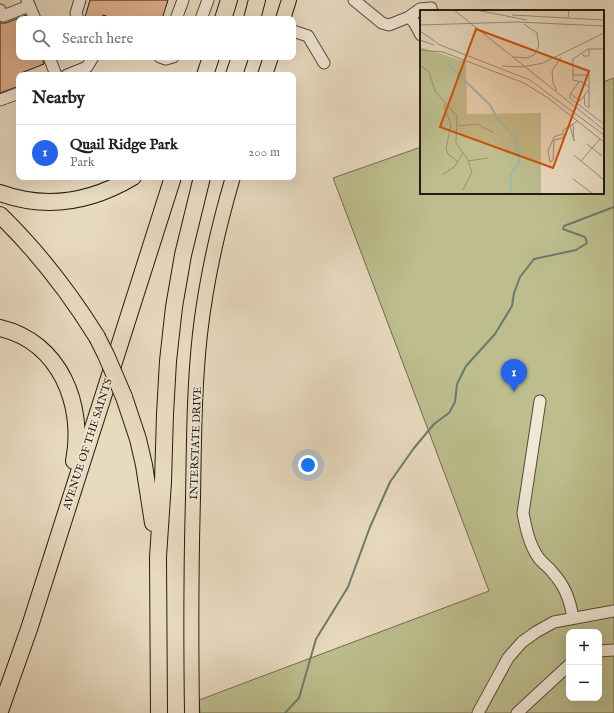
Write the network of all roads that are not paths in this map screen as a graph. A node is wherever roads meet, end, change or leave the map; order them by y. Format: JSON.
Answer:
{"nodes":[{"id":1,"x":71,"y":0,"type":"edge"},
{"id":2,"x":80,"y":0,"type":"edge"},
{"id":3,"x":183,"y":0,"type":"edge"},
{"id":4,"x":208,"y":0,"type":"edge"},
{"id":5,"x":229,"y":0,"type":"edge"},
{"id":6,"x":258,"y":0,"type":"edge"},
{"id":7,"x":289,"y":0,"type":"edge"},
{"id":8,"x":354,"y":0,"type":"edge"},
{"id":9,"x":28,"y":3,"type":"edge"},
{"id":10,"x":0,"y":10,"type":"edge"},
{"id":11,"x":432,"y":10,"type":"edge"},
{"id":12,"x":34,"y":16,"type":"edge"},
{"id":13,"x":77,"y":16,"type":"edge"},
{"id":14,"x":177,"y":16,"type":"edge"},
{"id":15,"x":202,"y":16,"type":"edge"},
{"id":16,"x":224,"y":16,"type":"edge"},
{"id":17,"x":253,"y":16,"type":"edge"},
{"id":18,"x":284,"y":16,"type":"edge"},
{"id":19,"x":409,"y":17,"type":"junction"},
{"id":20,"x":296,"y":32,"type":"edge"},
{"id":21,"x":420,"y":33,"type":"edge"},
{"id":22,"x":50,"y":60,"type":"edge"},
{"id":23,"x":91,"y":60,"type":"edge"},
{"id":24,"x":209,"y":60,"type":"edge"},
{"id":25,"x":239,"y":60,"type":"edge"},
{"id":26,"x":270,"y":60,"type":"edge"},
{"id":27,"x":324,"y":63,"type":"dead end"},
{"id":28,"x":55,"y":72,"type":"edge"},
{"id":29,"x":74,"y":72,"type":"edge"},
{"id":30,"x":206,"y":72,"type":"edge"},
{"id":31,"x":235,"y":72,"type":"edge"},
{"id":32,"x":266,"y":72,"type":"edge"},
{"id":33,"x":16,"y":94,"type":"edge"},
{"id":34,"x":0,"y":100,"type":"edge"},
{"id":35,"x":128,"y":180,"type":"edge"},
{"id":36,"x":172,"y":180,"type":"edge"},
{"id":37,"x":201,"y":180,"type":"edge"},
{"id":38,"x":232,"y":180,"type":"edge"},
{"id":39,"x":0,"y":193,"type":"edge"},
{"id":40,"x":0,"y":215,"type":"edge"},
{"id":41,"x":0,"y":328,"type":"edge"},
{"id":42,"x":540,"y":401,"type":"dead end"},
{"id":43,"x":65,"y":515,"type":"junction"},
{"id":44,"x":158,"y":557,"type":"junction"},
{"id":45,"x":614,"y":611,"type":"edge"},
{"id":46,"x":573,"y":618,"type":"junction"},
{"id":47,"x":614,"y":650,"type":"edge"},
{"id":48,"x":602,"y":651,"type":"edge"},
{"id":49,"x":566,"y":668,"type":"edge"},
{"id":50,"x":0,"y":711,"type":"edge"},
{"id":51,"x":159,"y":713,"type":"edge"},
{"id":52,"x":192,"y":713,"type":"edge"},
{"id":53,"x":478,"y":713,"type":"edge"},
{"id":54,"x":517,"y":713,"type":"edge"}],
"edges":[{"from":1,"to":13,"type":"street"},
{"from":2,"to":13,"type":"street"},
{"from":3,"to":14,"type":"street"},
{"from":4,"to":15,"type":"street"},
{"from":5,"to":16,"type":"highway"},
{"from":6,"to":17,"type":"highway"},
{"from":7,"to":18,"type":"main road"},
{"from":8,"to":19,"type":"street"},
{"from":9,"to":10,"type":"street"},
{"from":9,"to":12,"type":"street"},
{"from":11,"to":19,"type":"street"},
{"from":19,"to":21,"type":"street"},
{"from":20,"to":27,"type":"street"},
{"from":22,"to":28,"type":"street"},
{"from":23,"to":29,"type":"street"},
{"from":24,"to":30,"type":"highway"},
{"from":25,"to":31,"type":"highway"},
{"from":26,"to":32,"type":"main road"},
{"from":33,"to":34,"type":"street"},
{"from":35,"to":39,"type":"highway"},
{"from":36,"to":43,"type":"highway","name":"AVENUE OF THE SAINTS"},
{"from":37,"to":44,"type":"highway"},
{"from":38,"to":52,"type":"main road","name":"INTERSTATE DRIVE"},
{"from":40,"to":44,"type":"highway","bridge":true},
{"from":41,"to":43,"type":"highway"},
{"from":42,"to":46,"type":"street"},
{"from":43,"to":50,"type":"highway","name":"AVENUE OF THE SAINTS"},
{"from":44,"to":51,"type":"highway"},
{"from":45,"to":46,"type":"street"},
{"from":46,"to":53,"type":"street"},
{"from":47,"to":48,"type":"street"},
{"from":49,"to":54,"type":"street"}]}
